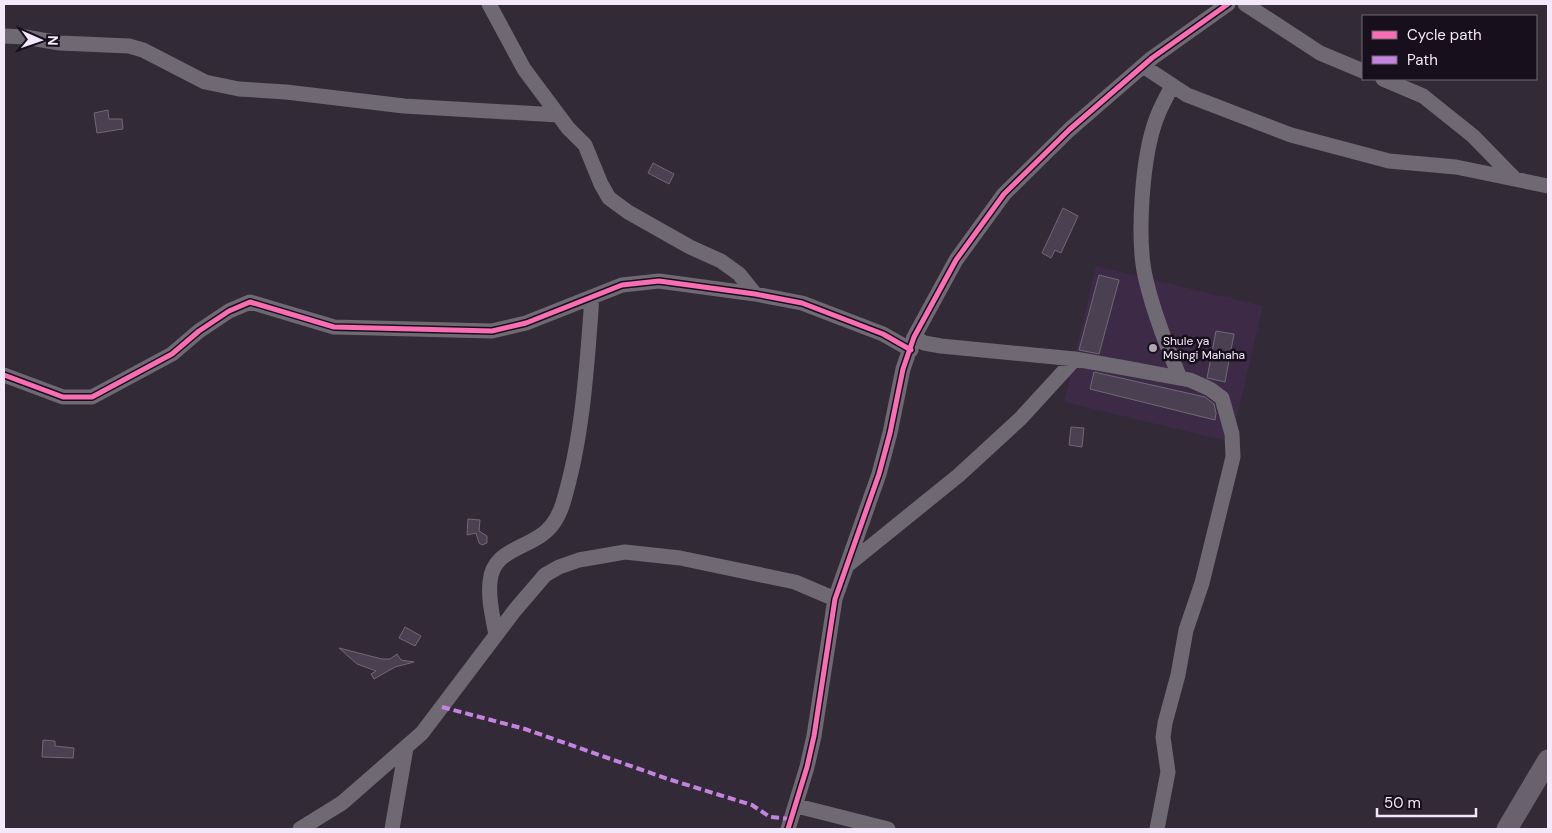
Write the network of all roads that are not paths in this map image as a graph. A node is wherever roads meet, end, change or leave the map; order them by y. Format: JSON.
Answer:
{"nodes":[{"id":1,"x":489,"y":4,"type":"edge"},
{"id":2,"x":1228,"y":4,"type":"edge"},
{"id":3,"x":1245,"y":4,"type":"edge"},
{"id":4,"x":4,"y":36,"type":"edge"},
{"id":5,"x":1143,"y":66,"type":"junction"},
{"id":6,"x":1362,"y":70,"type":"edge"},
{"id":7,"x":1385,"y":80,"type":"edge"},
{"id":8,"x":1172,"y":86,"type":"junction"},
{"id":9,"x":558,"y":115,"type":"junction"},
{"id":10,"x":1515,"y":179,"type":"junction"},
{"id":11,"x":1547,"y":185,"type":"edge"},
{"id":12,"x":755,"y":294,"type":"junction"},
{"id":13,"x":592,"y":297,"type":"junction"},
{"id":14,"x":912,"y":344,"type":"junction"},
{"id":15,"x":1075,"y":359,"type":"junction"},
{"id":16,"x":4,"y":375,"type":"edge"},
{"id":17,"x":1180,"y":378,"type":"junction"},
{"id":18,"x":847,"y":566,"type":"junction"},
{"id":19,"x":835,"y":599,"type":"junction"},
{"id":20,"x":496,"y":635,"type":"junction"},
{"id":21,"x":406,"y":748,"type":"junction"},
{"id":22,"x":1548,"y":760,"type":"edge"},
{"id":23,"x":797,"y":806,"type":"junction"},
{"id":24,"x":317,"y":825,"type":"edge"},
{"id":25,"x":300,"y":829,"type":"edge"},
{"id":26,"x":392,"y":829,"type":"edge"},
{"id":27,"x":788,"y":829,"type":"edge"},
{"id":28,"x":888,"y":829,"type":"edge"},
{"id":29,"x":1157,"y":829,"type":"edge"},
{"id":30,"x":1507,"y":829,"type":"edge"}],
"edges":[{"from":1,"to":9,"type":"street"},
{"from":2,"to":5,"type":"street"},
{"from":3,"to":6,"type":"street"},
{"from":4,"to":9,"type":"street"},
{"from":5,"to":8,"type":"street"},
{"from":5,"to":14,"type":"street"},
{"from":7,"to":10,"type":"street"},
{"from":8,"to":10,"type":"street"},
{"from":8,"to":17,"type":"street"},
{"from":9,"to":12,"type":"street"},
{"from":10,"to":11,"type":"street"},
{"from":12,"to":13,"type":"street"},
{"from":12,"to":14,"type":"street"},
{"from":13,"to":16,"type":"street"},
{"from":13,"to":20,"type":"street"},
{"from":14,"to":15,"type":"street"},
{"from":14,"to":18,"type":"street"},
{"from":15,"to":17,"type":"street"},
{"from":15,"to":18,"type":"street"},
{"from":17,"to":29,"type":"street"},
{"from":18,"to":19,"type":"street"},
{"from":19,"to":20,"type":"street"},
{"from":19,"to":23,"type":"street"},
{"from":20,"to":21,"type":"street"},
{"from":21,"to":24,"type":"street"},
{"from":21,"to":26,"type":"street"},
{"from":22,"to":30,"type":"main road"},
{"from":23,"to":27,"type":"street"},
{"from":23,"to":28,"type":"street"},
{"from":24,"to":25,"type":"street"}]}
